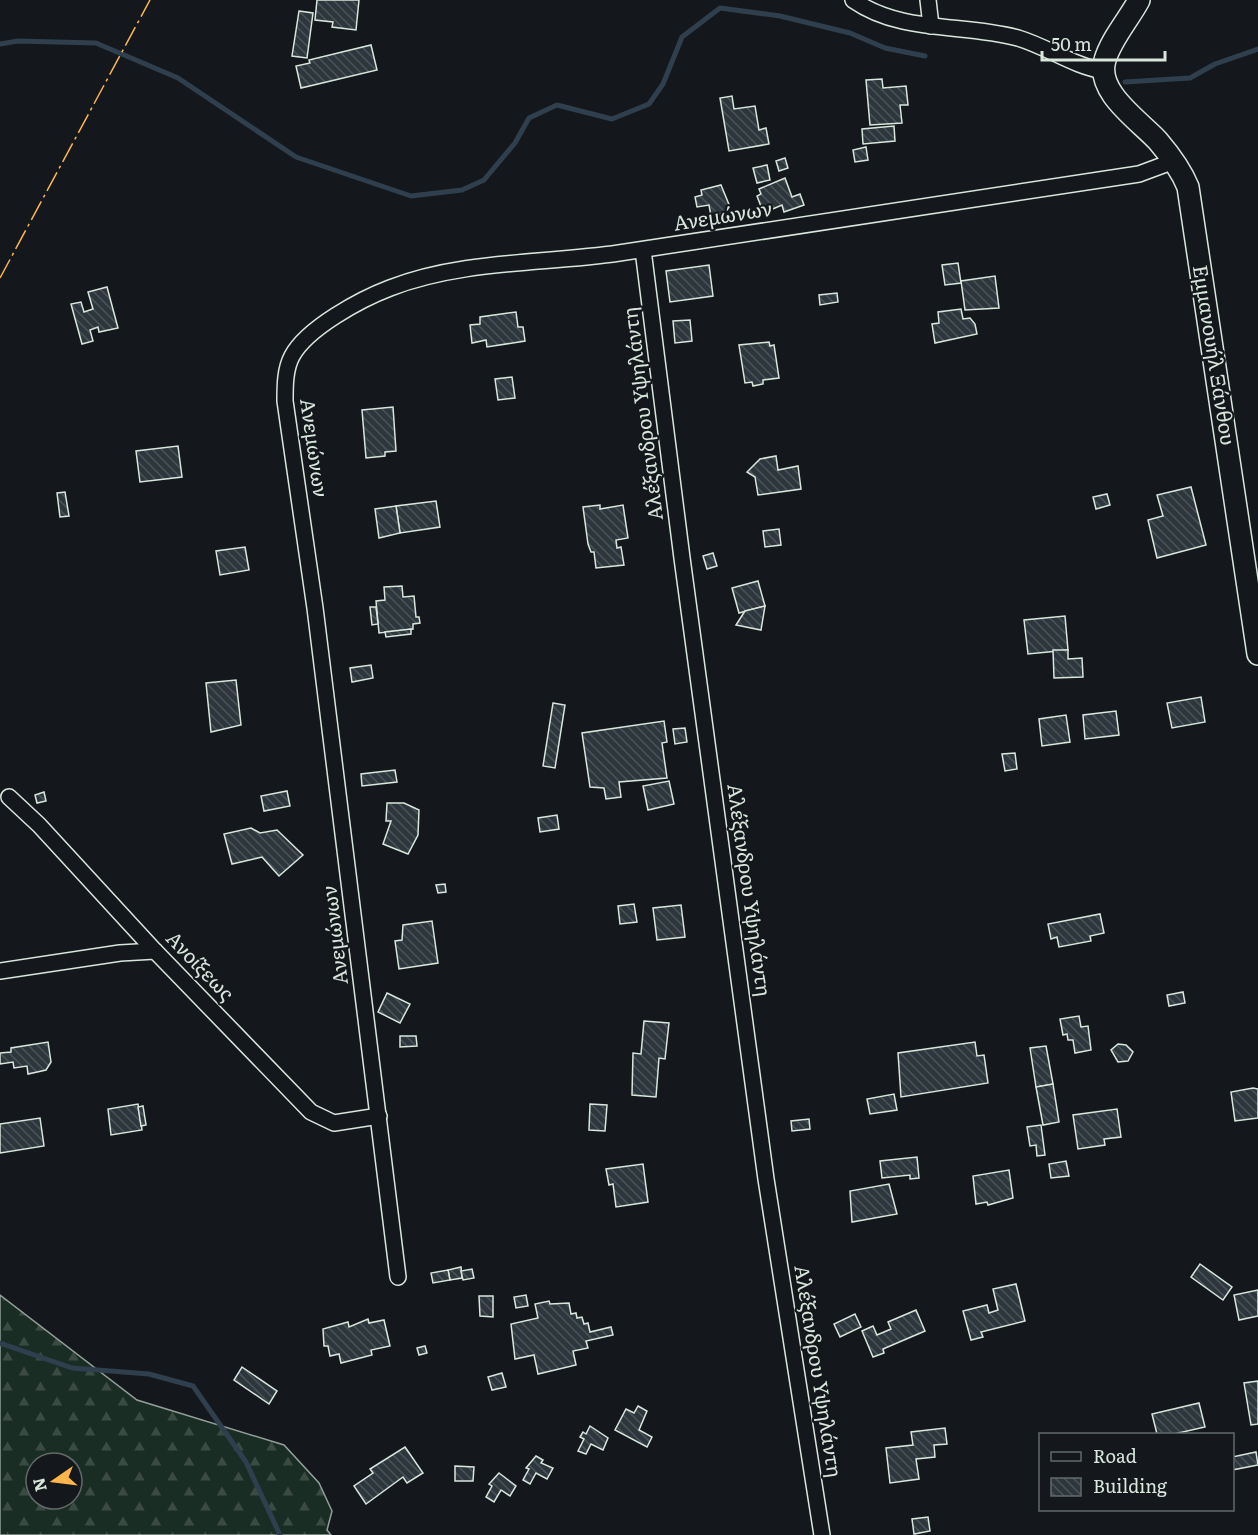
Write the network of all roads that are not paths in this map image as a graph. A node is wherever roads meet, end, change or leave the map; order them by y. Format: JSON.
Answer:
{"nodes":[{"id":1,"x":854,"y":0,"type":"edge"},
{"id":2,"x":928,"y":0,"type":"edge"},
{"id":3,"x":1139,"y":0,"type":"edge"},
{"id":4,"x":931,"y":26,"type":"junction"},
{"id":5,"x":1105,"y":77,"type":"junction"},
{"id":6,"x":1174,"y":161,"type":"junction"},
{"id":7,"x":643,"y":250,"type":"junction"},
{"id":8,"x":1258,"y":654,"type":"edge"},
{"id":9,"x":9,"y":797,"type":"dead end"},
{"id":10,"x":155,"y":951,"type":"junction"},
{"id":11,"x":0,"y":971,"type":"edge"},
{"id":12,"x":380,"y":1116,"type":"junction"},
{"id":13,"x":398,"y":1277,"type":"dead end"},
{"id":14,"x":822,"y":1535,"type":"edge"}],
"edges":[{"from":1,"to":4,"type":"street"},
{"from":2,"to":4,"type":"street"},
{"from":3,"to":5,"type":"street"},
{"from":4,"to":5,"type":"street"},
{"from":5,"to":6,"type":"street","name":"Εμμανουήλ Ξάνθου"},
{"from":6,"to":7,"type":"street","name":"Ανεμώνων"},
{"from":6,"to":8,"type":"street","name":"Εμμανουήλ Ξάνθου"},
{"from":7,"to":12,"type":"street","name":"Ανεμώνων"},
{"from":7,"to":14,"type":"street","name":"Αλέξανδρου Υψηλάντη"},
{"from":9,"to":10,"type":"street","name":"Ανοίξεως"},
{"from":10,"to":11,"type":"street"},
{"from":10,"to":12,"type":"street","name":"Ανοίξεως"},
{"from":12,"to":13,"type":"street","name":"Ανεμώνων"}]}
